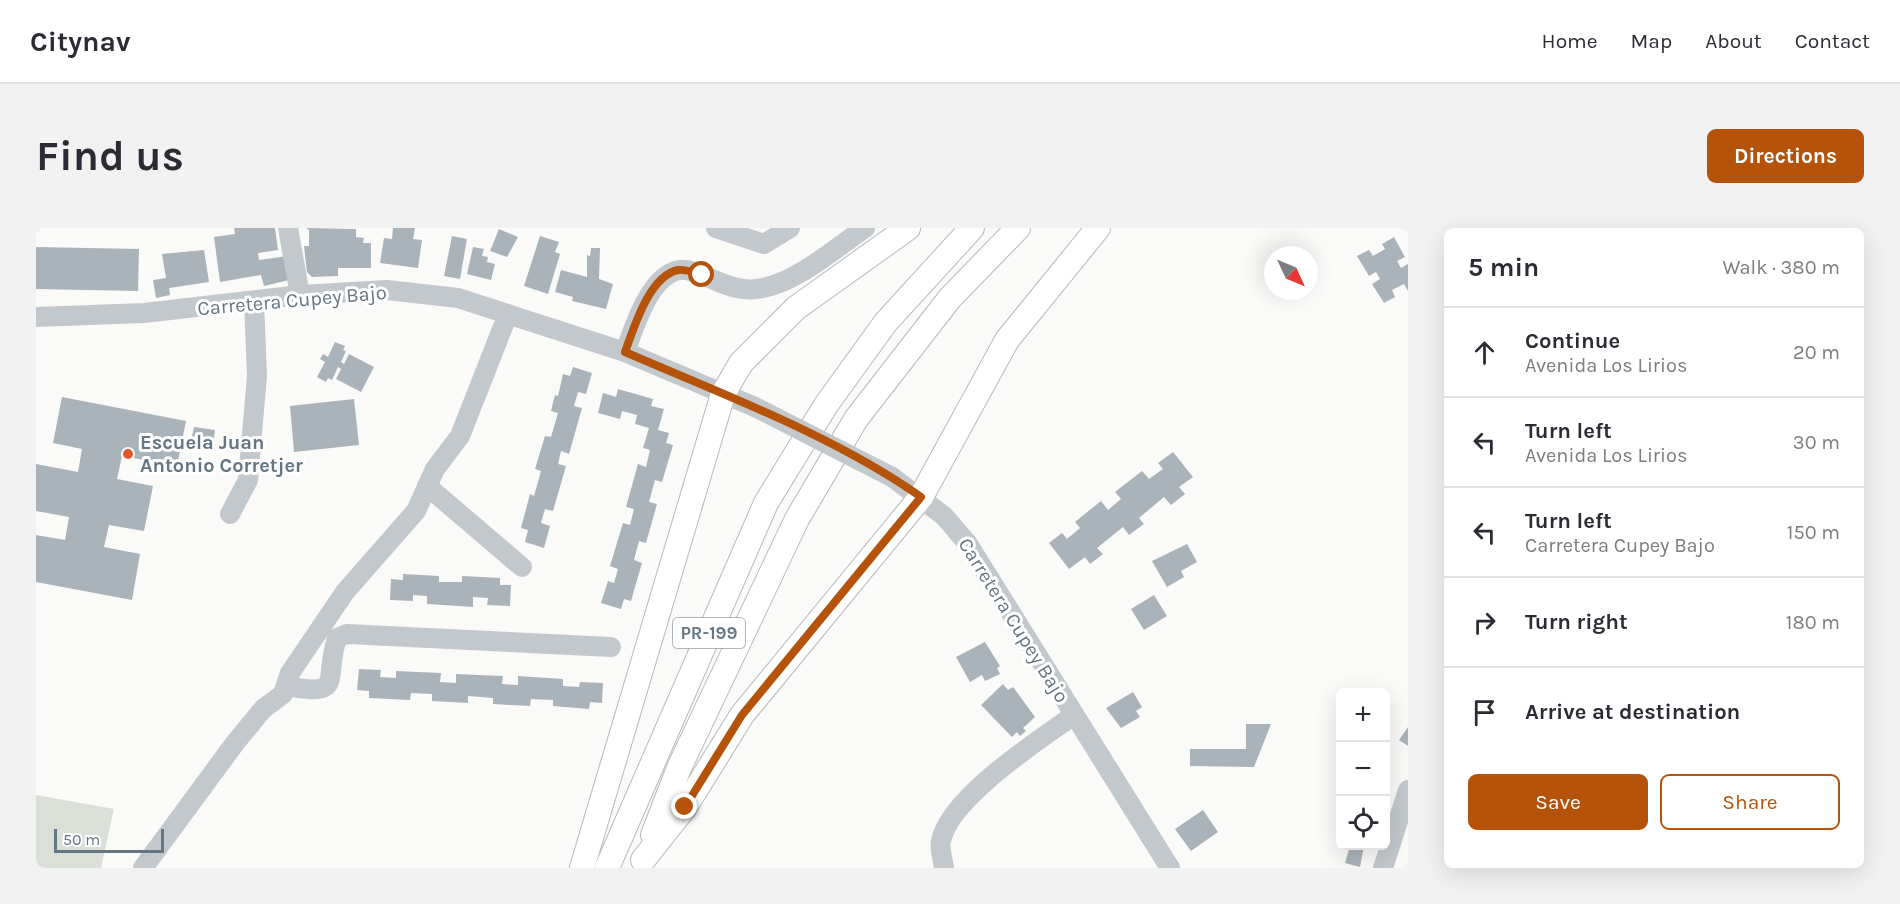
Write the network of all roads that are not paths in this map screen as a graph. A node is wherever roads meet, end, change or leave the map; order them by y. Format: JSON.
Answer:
{"nodes":[{"id":1,"x":288,"y":228,"type":"edge"},
{"id":2,"x":716,"y":228,"type":"edge"},
{"id":3,"x":789,"y":228,"type":"edge"},
{"id":4,"x":866,"y":228,"type":"edge"},
{"id":5,"x":908,"y":228,"type":"edge"},
{"id":6,"x":972,"y":228,"type":"edge"},
{"id":7,"x":1018,"y":228,"type":"edge"},
{"id":8,"x":1098,"y":228,"type":"edge"},
{"id":9,"x":300,"y":295,"type":"junction"},
{"id":10,"x":254,"y":301,"type":"junction"},
{"id":11,"x":508,"y":314,"type":"junction"},
{"id":12,"x":36,"y":317,"type":"edge"},
{"id":13,"x":625,"y":352,"type":"junction"},
{"id":14,"x":723,"y":394,"type":"junction"},
{"id":15,"x":427,"y":486,"type":"junction"},
{"id":16,"x":921,"y":497,"type":"junction"},
{"id":17,"x":230,"y":514,"type":"dead end"},
{"id":18,"x":522,"y":567,"type":"dead end"},
{"id":19,"x":611,"y":647,"type":"dead end"},
{"id":20,"x":286,"y":686,"type":"junction"},
{"id":21,"x":1074,"y":715,"type":"junction"},
{"id":22,"x":1408,"y":790,"type":"edge"},
{"id":23,"x":641,"y":864,"type":"edge"},
{"id":24,"x":143,"y":868,"type":"edge"},
{"id":25,"x":582,"y":868,"type":"edge"},
{"id":26,"x":607,"y":868,"type":"edge"},
{"id":27,"x":944,"y":868,"type":"edge"},
{"id":28,"x":1170,"y":868,"type":"edge"},
{"id":29,"x":1383,"y":868,"type":"edge"}],
"edges":[{"from":1,"to":9,"type":"street"},
{"from":2,"to":3,"type":"street"},
{"from":4,"to":13,"type":"street"},
{"from":5,"to":14,"type":"main road"},
{"from":6,"to":26,"type":"main road","number":"PR-199"},
{"from":7,"to":23,"type":"main road","number":"PR-199"},
{"from":8,"to":16,"type":"main road"},
{"from":9,"to":10,"type":"street","name":"Carretera Cupey Bajo"},
{"from":9,"to":11,"type":"street","name":"Carretera Cupey Bajo"},
{"from":10,"to":12,"type":"street","name":"Carretera Cupey Bajo"},
{"from":10,"to":17,"type":"street"},
{"from":11,"to":13,"type":"street","name":"Carretera Cupey Bajo"},
{"from":11,"to":15,"type":"street"},
{"from":13,"to":14,"type":"street","name":"Carretera Cupey Bajo"},
{"from":14,"to":16,"type":"street","name":"Carretera Cupey Bajo","bridge":true},
{"from":14,"to":25,"type":"main road"},
{"from":15,"to":18,"type":"street"},
{"from":15,"to":20,"type":"street"},
{"from":16,"to":21,"type":"street","name":"Carretera Cupey Bajo"},
{"from":16,"to":23,"type":"main road"},
{"from":19,"to":20,"type":"street"},
{"from":20,"to":24,"type":"street"},
{"from":21,"to":27,"type":"street"},
{"from":21,"to":28,"type":"street","name":"Carretera Cupey Bajo"},
{"from":22,"to":29,"type":"street"}]}
